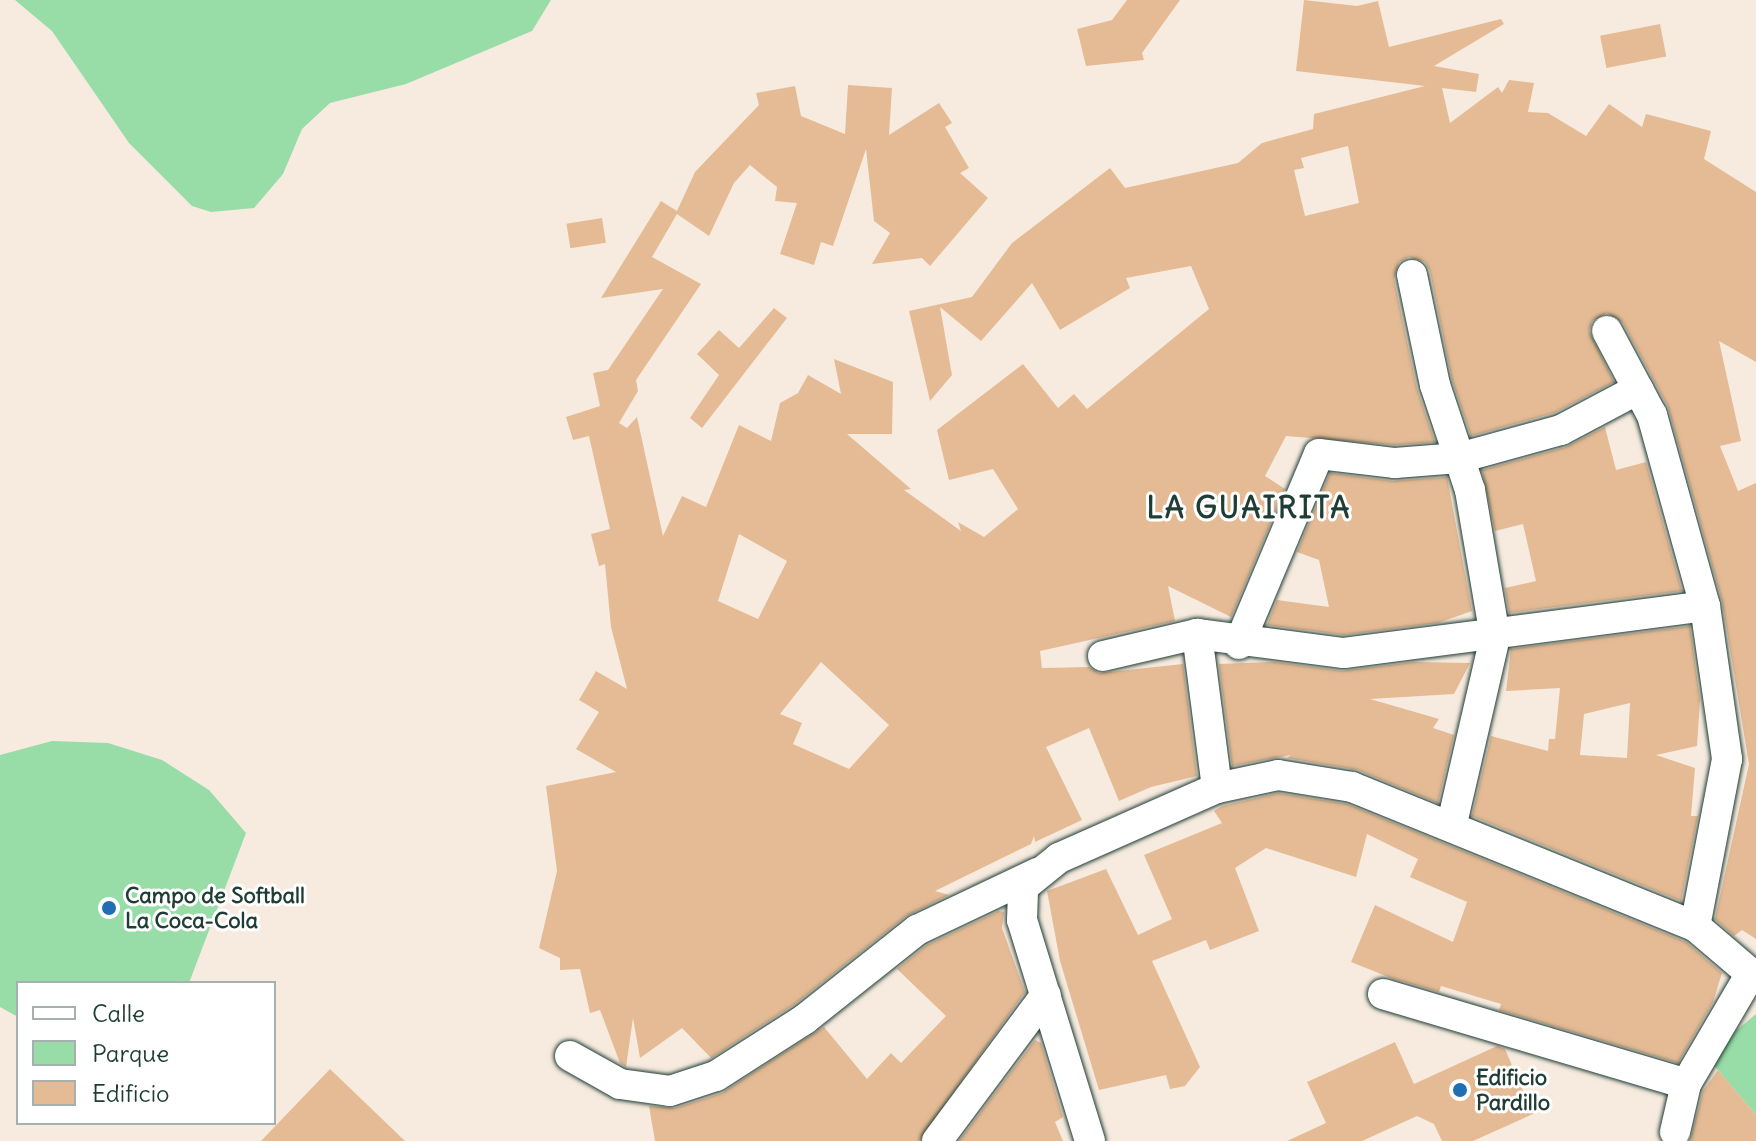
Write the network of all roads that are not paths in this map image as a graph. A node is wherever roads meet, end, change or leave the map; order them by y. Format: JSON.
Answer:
{"nodes":[{"id":1,"x":1412,"y":275,"type":"dead end"},
{"id":2,"x":1607,"y":331,"type":"dead end"},
{"id":3,"x":1638,"y":389,"type":"junction"},
{"id":4,"x":1459,"y":458,"type":"junction"},
{"id":5,"x":1705,"y":606,"type":"junction"},
{"id":6,"x":1197,"y":634,"type":"junction"},
{"id":7,"x":1495,"y":637,"type":"junction"},
{"id":8,"x":1239,"y":644,"type":"junction"},
{"id":9,"x":1103,"y":656,"type":"dead end"},
{"id":10,"x":1217,"y":788,"type":"junction"},
{"id":11,"x":1452,"y":823,"type":"junction"},
{"id":12,"x":1037,"y":873,"type":"junction"},
{"id":13,"x":1695,"y":926,"type":"junction"},
{"id":14,"x":1753,"y":976,"type":"edge"},
{"id":15,"x":1383,"y":994,"type":"dead end"},
{"id":16,"x":1046,"y":995,"type":"junction"},
{"id":17,"x":570,"y":1056,"type":"dead end"},
{"id":18,"x":1686,"y":1084,"type":"junction"},
{"id":19,"x":1675,"y":1132,"type":"dead end"},
{"id":20,"x":937,"y":1141,"type":"edge"},
{"id":21,"x":1090,"y":1141,"type":"edge"}],
"edges":[{"from":1,"to":4,"type":"street"},
{"from":2,"to":3,"type":"street"},
{"from":3,"to":4,"type":"street"},
{"from":3,"to":5,"type":"street"},
{"from":4,"to":7,"type":"street"},
{"from":4,"to":8,"type":"street"},
{"from":5,"to":7,"type":"street"},
{"from":5,"to":13,"type":"street"},
{"from":6,"to":8,"type":"street"},
{"from":6,"to":9,"type":"street"},
{"from":6,"to":10,"type":"street"},
{"from":7,"to":8,"type":"street"},
{"from":7,"to":11,"type":"street"},
{"from":10,"to":11,"type":"street"},
{"from":10,"to":12,"type":"street"},
{"from":11,"to":13,"type":"street"},
{"from":12,"to":16,"type":"street"},
{"from":12,"to":17,"type":"street"},
{"from":13,"to":14,"type":"street"},
{"from":14,"to":18,"type":"street"},
{"from":15,"to":18,"type":"street"},
{"from":16,"to":20,"type":"street"},
{"from":16,"to":21,"type":"street"},
{"from":18,"to":19,"type":"street"}]}
